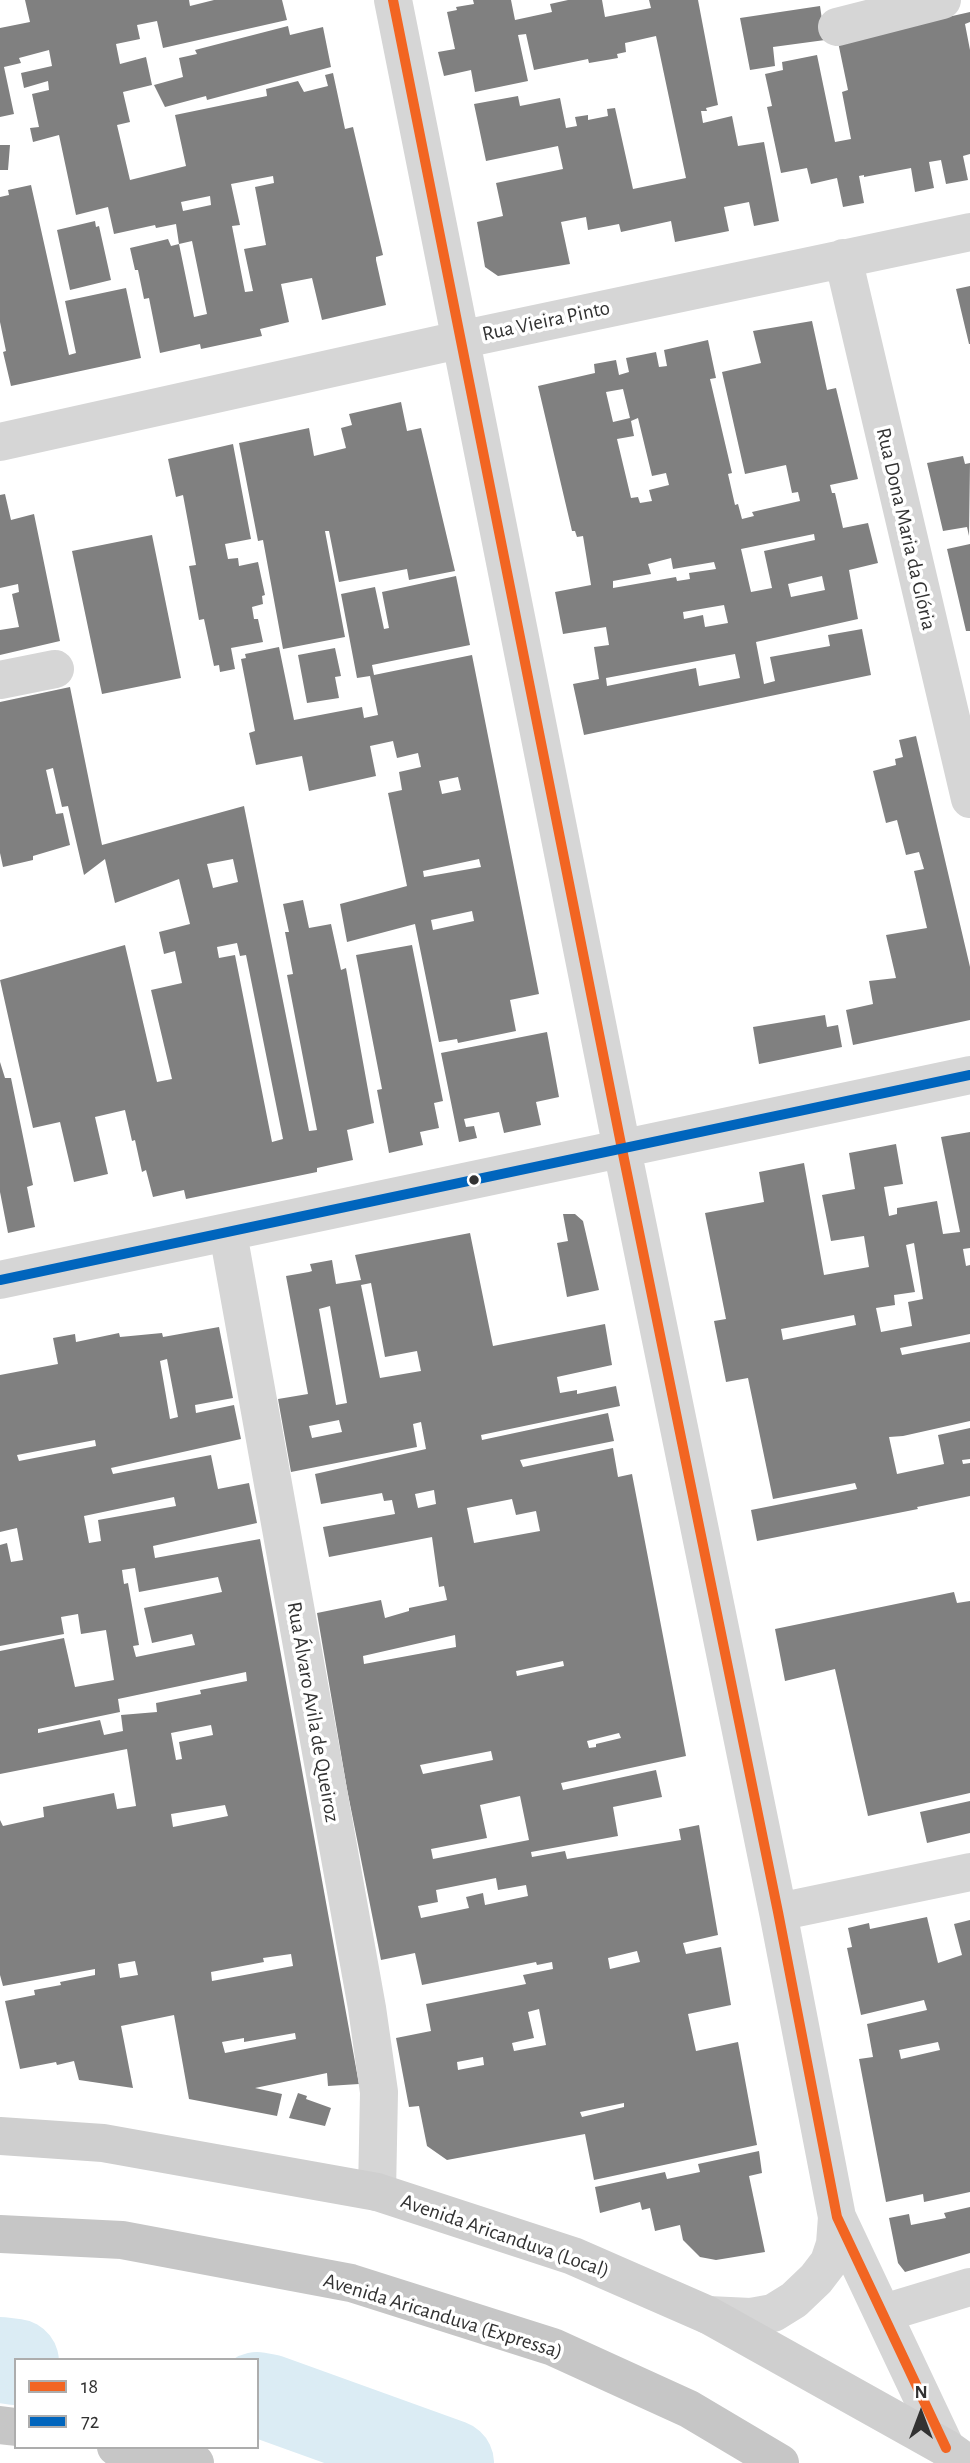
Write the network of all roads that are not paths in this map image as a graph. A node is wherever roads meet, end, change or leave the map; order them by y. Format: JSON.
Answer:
{"nodes":[{"id":1,"x":393,"y":0,"type":"edge"},
{"id":2,"x":942,"y":0,"type":"edge"},
{"id":3,"x":837,"y":27,"type":"dead end"},
{"id":4,"x":970,"y":232,"type":"edge"},
{"id":5,"x":843,"y":258,"type":"junction"},
{"id":6,"x":459,"y":340,"type":"junction"},
{"id":7,"x":0,"y":442,"type":"edge"},
{"id":8,"x":55,"y":669,"type":"dead end"},
{"id":9,"x":0,"y":680,"type":"edge"},
{"id":10,"x":970,"y":799,"type":"edge"},
{"id":11,"x":970,"y":1075,"type":"edge"},
{"id":12,"x":622,"y":1149,"type":"junction"},
{"id":13,"x":228,"y":1233,"type":"junction"},
{"id":14,"x":0,"y":1280,"type":"edge"},
{"id":15,"x":970,"y":1872,"type":"edge"},
{"id":16,"x":778,"y":1912,"type":"junction"},
{"id":17,"x":0,"y":2136,"type":"edge"},
{"id":18,"x":377,"y":2192,"type":"junction"},
{"id":19,"x":837,"y":2217,"type":"junction"},
{"id":20,"x":0,"y":2234,"type":"edge"},
{"id":21,"x":970,"y":2287,"type":"edge"},
{"id":22,"x":884,"y":2313,"type":"junction"},
{"id":23,"x":708,"y":2315,"type":"junction"},
{"id":24,"x":126,"y":2449,"type":"edge"},
{"id":25,"x":956,"y":2456,"type":"edge"},
{"id":26,"x":195,"y":2463,"type":"edge"},
{"id":27,"x":780,"y":2463,"type":"edge"}],
"edges":[{"from":1,"to":6,"type":"street"},
{"from":2,"to":3,"type":"street"},
{"from":4,"to":5,"type":"street","name":"Rua Vieira Pinto"},
{"from":5,"to":6,"type":"street","name":"Rua Vieira Pinto"},
{"from":5,"to":10,"type":"street","name":"Rua Dona Maria da Glória"},
{"from":6,"to":7,"type":"street","name":"Rua Vieira Pinto"},
{"from":6,"to":12,"type":"street"},
{"from":8,"to":9,"type":"street"},
{"from":11,"to":12,"type":"street"},
{"from":12,"to":13,"type":"street"},
{"from":12,"to":16,"type":"street"},
{"from":13,"to":14,"type":"street"},
{"from":13,"to":18,"type":"street","name":"Rua Álvaro Avila de Queiroz"},
{"from":15,"to":16,"type":"street"},
{"from":16,"to":19,"type":"street"},
{"from":17,"to":18,"type":"main road","name":"Avenida Aricanduva (Local)"},
{"from":18,"to":23,"type":"main road","name":"Avenida Aricanduva (Local)"},
{"from":19,"to":22,"type":"street"},
{"from":19,"to":23,"type":"street"},
{"from":20,"to":27,"type":"highway","name":"Avenida Aricanduva (Expressa)"},
{"from":21,"to":22,"type":"street"},
{"from":22,"to":25,"type":"street"},
{"from":23,"to":25,"type":"main road","name":"Avenida Aricanduva (Local)"},
{"from":24,"to":26,"type":"highway"}]}
